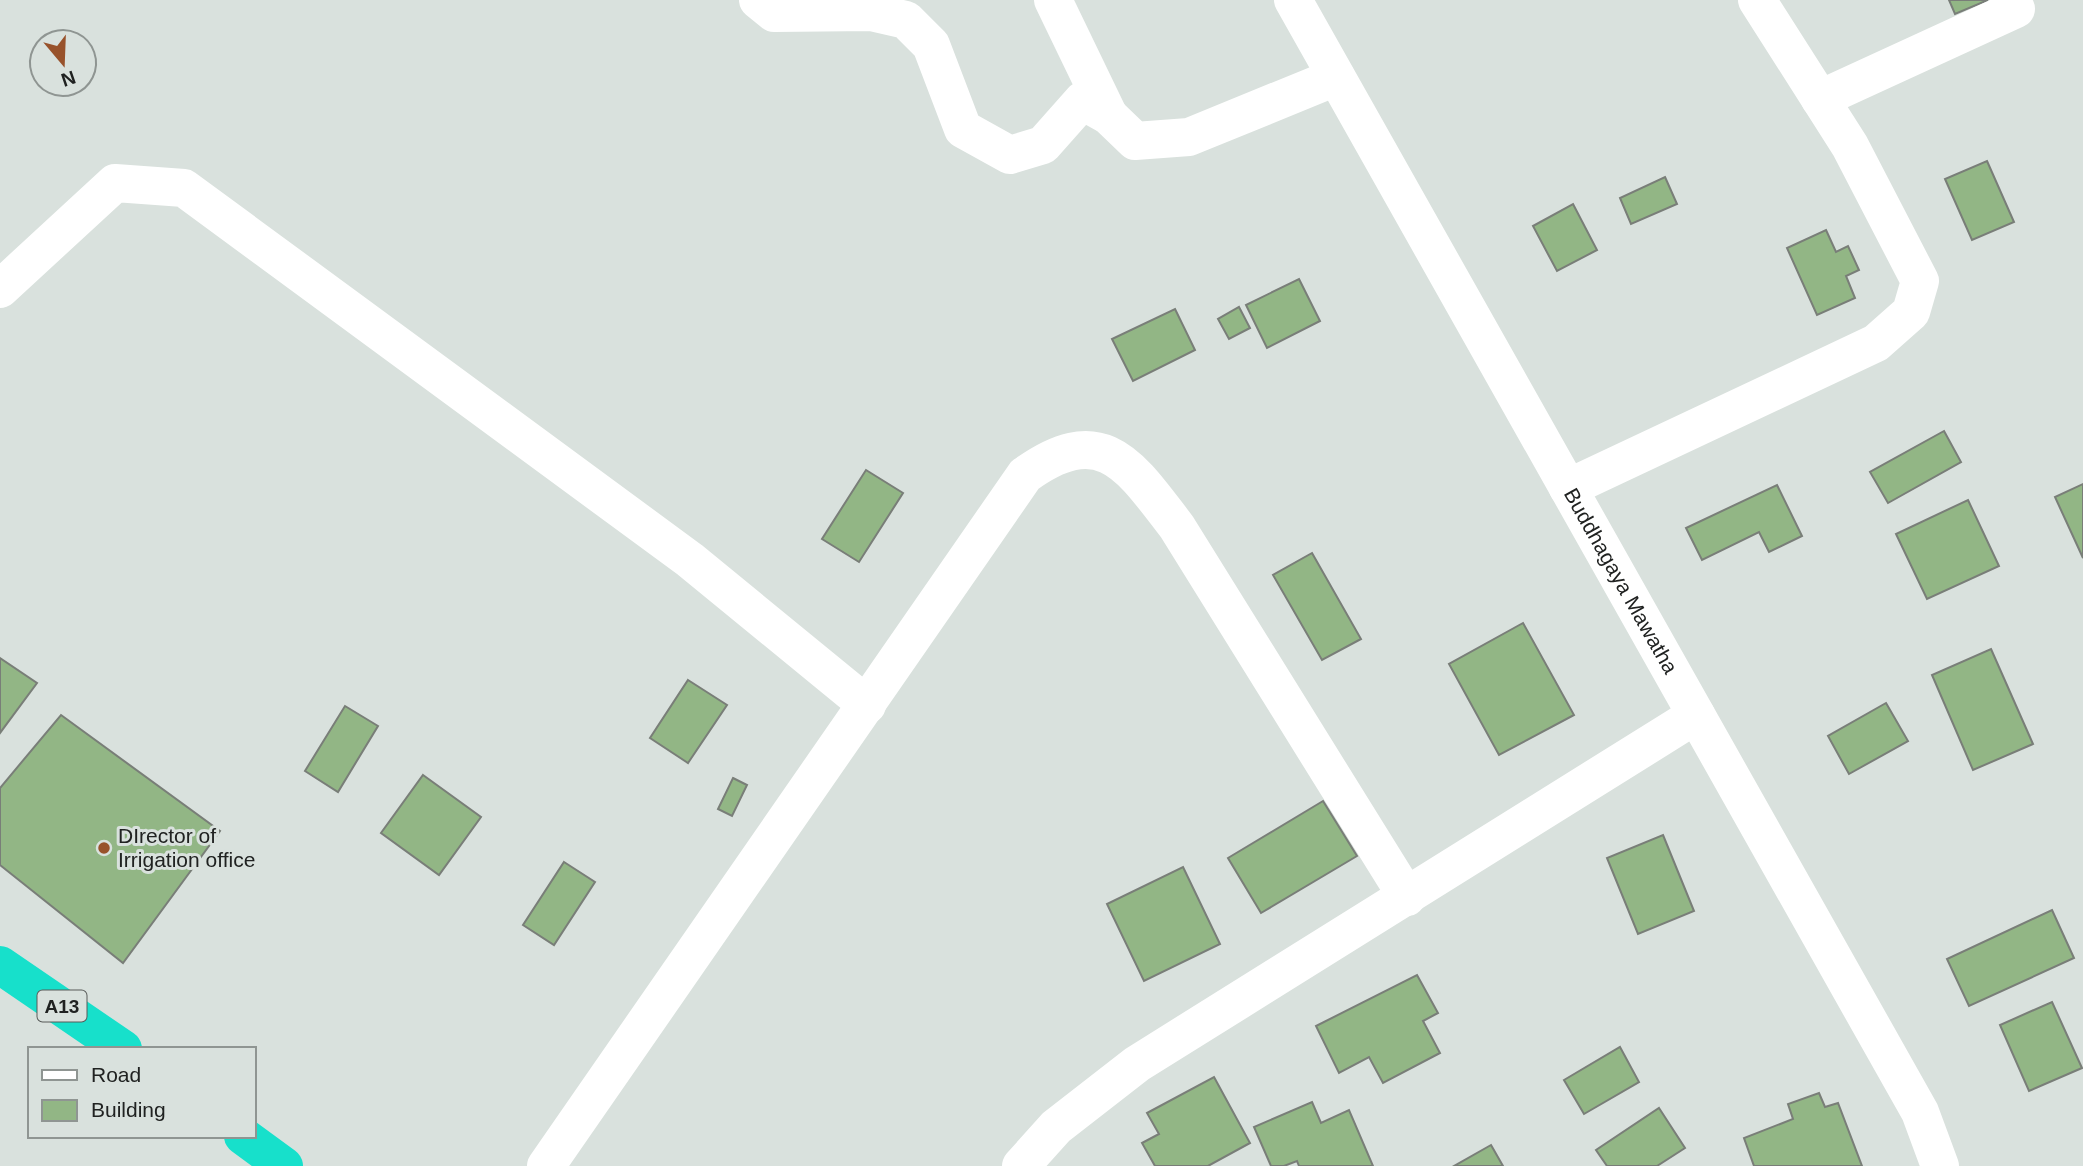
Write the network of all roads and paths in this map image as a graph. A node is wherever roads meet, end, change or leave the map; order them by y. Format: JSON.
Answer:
{"nodes":[{"id":1,"x":758,"y":0,"type":"edge"},
{"id":2,"x":1053,"y":0,"type":"edge"},
{"id":3,"x":1293,"y":0,"type":"edge"},
{"id":4,"x":1757,"y":0,"type":"edge"},
{"id":5,"x":2016,"y":9,"type":"dead end"},
{"id":6,"x":1336,"y":77,"type":"junction"},
{"id":7,"x":1820,"y":99,"type":"junction"},
{"id":8,"x":1109,"y":116,"type":"junction"},
{"id":9,"x":0,"y":289,"type":"edge"},
{"id":10,"x":1568,"y":488,"type":"junction"},
{"id":11,"x":867,"y":705,"type":"junction"},
{"id":12,"x":1696,"y":715,"type":"junction"},
{"id":13,"x":1407,"y":897,"type":"junction"},
{"id":14,"x":0,"y":965,"type":"edge"},
{"id":15,"x":120,"y":1047,"type":"edge"},
{"id":16,"x":246,"y":1138,"type":"edge"},
{"id":17,"x":284,"y":1166,"type":"edge"},
{"id":18,"x":546,"y":1166,"type":"edge"},
{"id":19,"x":1021,"y":1166,"type":"edge"},
{"id":20,"x":1940,"y":1166,"type":"edge"}],
"edges":[{"from":1,"to":8,"type":"street"},
{"from":2,"to":8,"type":"street"},
{"from":3,"to":6,"type":"street","name":"Buddhagaya Mawatha"},
{"from":4,"to":7,"type":"street"},
{"from":5,"to":7,"type":"street"},
{"from":6,"to":8,"type":"street"},
{"from":6,"to":10,"type":"street","name":"Buddhagaya Mawatha"},
{"from":7,"to":10,"type":"street"},
{"from":9,"to":11,"type":"street"},
{"from":10,"to":12,"type":"street","name":"Buddhagaya Mawatha"},
{"from":11,"to":13,"type":"street"},
{"from":11,"to":18,"type":"street"},
{"from":12,"to":13,"type":"street"},
{"from":12,"to":20,"type":"street","name":"Buddhagaya Mawatha"},
{"from":13,"to":19,"type":"street"},
{"from":14,"to":15,"type":"highway","number":"A13"},
{"from":16,"to":17,"type":"highway"}]}
